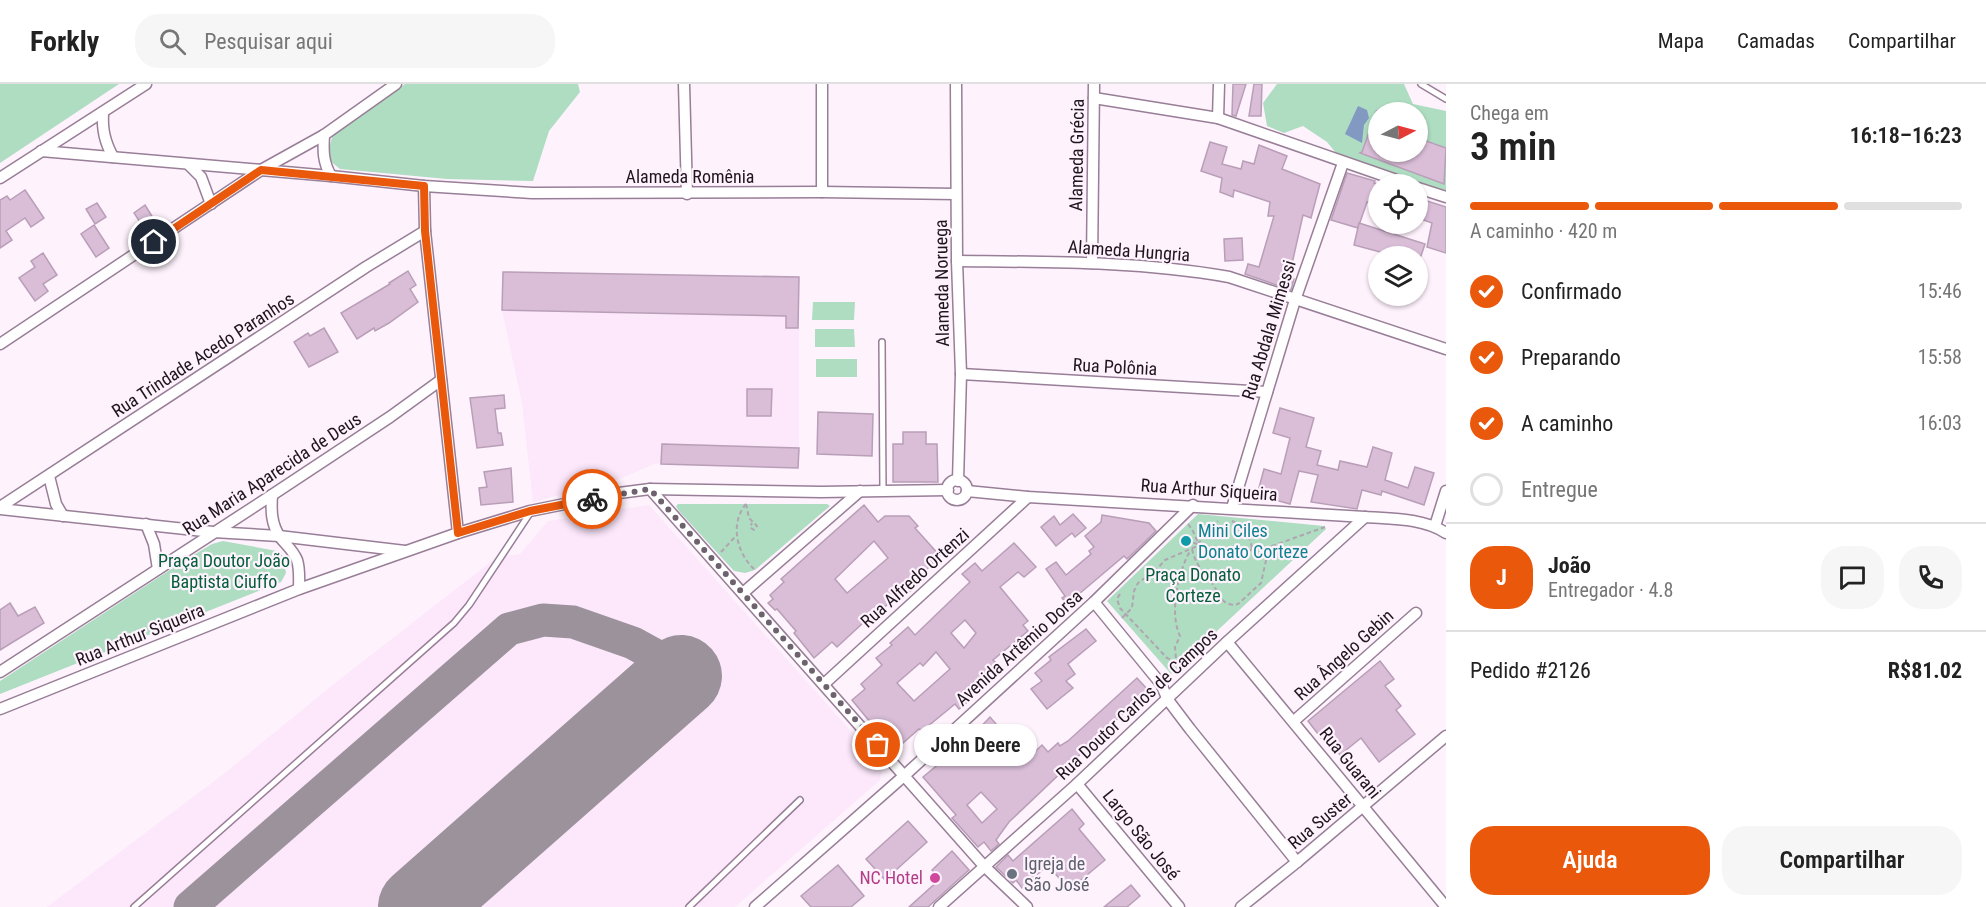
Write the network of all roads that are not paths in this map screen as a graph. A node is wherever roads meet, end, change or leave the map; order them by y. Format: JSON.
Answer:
{"nodes":[{"id":1,"x":146,"y":84,"type":"edge"},
{"id":2,"x":396,"y":84,"type":"edge"},
{"id":3,"x":684,"y":84,"type":"edge"},
{"id":4,"x":822,"y":84,"type":"edge"},
{"id":5,"x":956,"y":84,"type":"edge"},
{"id":6,"x":1094,"y":84,"type":"edge"},
{"id":7,"x":1219,"y":84,"type":"edge"},
{"id":8,"x":1421,"y":84,"type":"edge"},
{"id":9,"x":1094,"y":98,"type":"junction"},
{"id":10,"x":1446,"y":99,"type":"edge"},
{"id":11,"x":102,"y":113,"type":"junction"},
{"id":12,"x":1218,"y":118,"type":"junction"},
{"id":13,"x":324,"y":135,"type":"junction"},
{"id":14,"x":40,"y":151,"type":"junction"},
{"id":15,"x":112,"y":158,"type":"junction"},
{"id":16,"x":1343,"y":164,"type":"junction"},
{"id":17,"x":189,"y":165,"type":"junction"},
{"id":18,"x":261,"y":170,"type":"junction"},
{"id":19,"x":1376,"y":174,"type":"edge"},
{"id":20,"x":332,"y":176,"type":"junction"},
{"id":21,"x":0,"y":178,"type":"edge"},
{"id":22,"x":424,"y":186,"type":"junction"},
{"id":23,"x":1428,"y":191,"type":"edge"},
{"id":24,"x":822,"y":192,"type":"junction"},
{"id":25,"x":687,"y":194,"type":"junction"},
{"id":26,"x":956,"y":194,"type":"junction"},
{"id":27,"x":1446,"y":197,"type":"edge"},
{"id":28,"x":211,"y":204,"type":"junction"},
{"id":29,"x":425,"y":231,"type":"junction"},
{"id":30,"x":957,"y":261,"type":"junction"},
{"id":31,"x":1092,"y":263,"type":"junction"},
{"id":32,"x":1295,"y":300,"type":"junction"},
{"id":33,"x":882,"y":342,"type":"dead end"},
{"id":34,"x":0,"y":344,"type":"edge"},
{"id":35,"x":1446,"y":349,"type":"edge"},
{"id":36,"x":961,"y":374,"type":"junction"},
{"id":37,"x":441,"y":380,"type":"junction"},
{"id":38,"x":1267,"y":392,"type":"junction"},
{"id":39,"x":49,"y":476,"type":"junction"},
{"id":40,"x":958,"y":481,"type":"junction"},
{"id":41,"x":650,"y":489,"type":"junction"},
{"id":42,"x":948,"y":490,"type":"junction"},
{"id":43,"x":860,"y":491,"type":"junction"},
{"id":44,"x":883,"y":491,"type":"junction"},
{"id":45,"x":967,"y":491,"type":"junction"},
{"id":46,"x":1446,"y":491,"type":"edge"},
{"id":47,"x":272,"y":495,"type":"junction"},
{"id":48,"x":1028,"y":496,"type":"junction"},
{"id":49,"x":1193,"y":505,"type":"junction"},
{"id":50,"x":0,"y":508,"type":"edge"},
{"id":51,"x":530,"y":511,"type":"junction"},
{"id":52,"x":1231,"y":514,"type":"junction"},
{"id":53,"x":63,"y":516,"type":"junction"},
{"id":54,"x":1365,"y":517,"type":"junction"},
{"id":55,"x":146,"y":524,"type":"junction"},
{"id":56,"x":1435,"y":526,"type":"junction"},
{"id":57,"x":213,"y":532,"type":"junction"},
{"id":58,"x":458,"y":533,"type":"junction"},
{"id":59,"x":1446,"y":533,"type":"edge"},
{"id":60,"x":279,"y":536,"type":"junction"},
{"id":61,"x":408,"y":551,"type":"junction"},
{"id":62,"x":158,"y":569,"type":"junction"},
{"id":63,"x":299,"y":589,"type":"junction"},
{"id":64,"x":743,"y":593,"type":"junction"},
{"id":65,"x":1094,"y":602,"type":"junction"},
{"id":66,"x":1416,"y":613,"type":"dead end"},
{"id":67,"x":1227,"y":642,"type":"junction"},
{"id":68,"x":0,"y":672,"type":"edge"},
{"id":69,"x":824,"y":684,"type":"junction"},
{"id":70,"x":1168,"y":700,"type":"junction"},
{"id":71,"x":0,"y":709,"type":"edge"},
{"id":72,"x":1294,"y":721,"type":"junction"},
{"id":73,"x":1446,"y":736,"type":"edge"},
{"id":74,"x":905,"y":775,"type":"junction"},
{"id":75,"x":1077,"y":784,"type":"junction"},
{"id":76,"x":800,"y":800,"type":"dead end"},
{"id":77,"x":1364,"y":806,"type":"junction"},
{"id":78,"x":1297,"y":862,"type":"junction"},
{"id":79,"x":984,"y":866,"type":"junction"},
{"id":80,"x":134,"y":907,"type":"edge"},
{"id":81,"x":690,"y":907,"type":"edge"},
{"id":82,"x":755,"y":907,"type":"edge"},
{"id":83,"x":939,"y":907,"type":"edge"},
{"id":84,"x":1027,"y":907,"type":"edge"},
{"id":85,"x":1179,"y":907,"type":"edge"},
{"id":86,"x":1241,"y":907,"type":"edge"},
{"id":87,"x":1446,"y":907,"type":"edge"}],
"edges":[{"from":1,"to":11,"type":"street"},
{"from":2,"to":13,"type":"street"},
{"from":3,"to":25,"type":"street"},
{"from":4,"to":24,"type":"street"},
{"from":5,"to":26,"type":"street","name":"Alameda Noruega"},
{"from":6,"to":9,"type":"street","name":"Alameda Grécia"},
{"from":7,"to":12,"type":"street"},
{"from":8,"to":10,"type":"lane"},
{"from":9,"to":12,"type":"street"},
{"from":9,"to":31,"type":"street","name":"Alameda Grécia"},
{"from":11,"to":14,"type":"street"},
{"from":11,"to":15,"type":"street"},
{"from":12,"to":16,"type":"street"},
{"from":13,"to":18,"type":"street"},
{"from":13,"to":20,"type":"street"},
{"from":14,"to":15,"type":"street","name":"Alameda Romênia"},
{"from":14,"to":21,"type":"street"},
{"from":15,"to":17,"type":"street","name":"Alameda Romênia"},
{"from":16,"to":19,"type":"street"},
{"from":16,"to":32,"type":"street","name":"Rua Abdala Mimessi"},
{"from":17,"to":18,"type":"street","name":"Alameda Romênia"},
{"from":17,"to":28,"type":"street"},
{"from":18,"to":20,"type":"street","name":"Alameda Romênia"},
{"from":18,"to":28,"type":"street"},
{"from":20,"to":22,"type":"street","name":"Alameda Romênia"},
{"from":22,"to":25,"type":"street","name":"Alameda Romênia"},
{"from":22,"to":29,"type":"street"},
{"from":23,"to":27,"type":"street"},
{"from":24,"to":25,"type":"street","name":"Alameda Romênia"},
{"from":24,"to":26,"type":"street","name":"Alameda Romênia"},
{"from":26,"to":30,"type":"street","name":"Alameda Noruega"},
{"from":28,"to":34,"type":"street"},
{"from":29,"to":37,"type":"street"},
{"from":29,"to":39,"type":"street","name":"Rua Trindade Acedo Paranhos"},
{"from":30,"to":31,"type":"street","name":"Alameda Hungria"},
{"from":30,"to":36,"type":"street","name":"Alameda Noruega"},
{"from":31,"to":32,"type":"street","name":"Alameda Hungria"},
{"from":32,"to":35,"type":"street","name":"Alameda Hungria"},
{"from":32,"to":38,"type":"street","name":"Rua Abdala Mimessi"},
{"from":33,"to":44,"type":"lane"},
{"from":36,"to":38,"type":"street","name":"Rua Polônia"},
{"from":36,"to":40,"type":"street","name":"Alameda Noruega"},
{"from":37,"to":47,"type":"street","name":"Rua Maria Aparecida de Deus"},
{"from":37,"to":58,"type":"street"},
{"from":38,"to":52,"type":"street","name":"Rua Abdala Mimessi"},
{"from":39,"to":50,"type":"street","name":"Rua Trindade Acedo Paranhos"},
{"from":39,"to":53,"type":"street"},
{"from":40,"to":42,"type":"street"},
{"from":40,"to":45,"type":"street"},
{"from":41,"to":43,"type":"street","name":"Rua Arthur Siqueira"},
{"from":41,"to":51,"type":"street","name":"Rua Arthur Siqueira"},
{"from":41,"to":64,"type":"street"},
{"from":42,"to":44,"type":"street","name":"Rua Arthur Siqueira"},
{"from":42,"to":45,"type":"street"},
{"from":43,"to":44,"type":"street","name":"Rua Arthur Siqueira"},
{"from":43,"to":64,"type":"street"},
{"from":45,"to":48,"type":"street","name":"Rua Arthur Siqueira"},
{"from":46,"to":56,"type":"street"},
{"from":47,"to":57,"type":"street","name":"Rua Maria Aparecida de Deus"},
{"from":47,"to":60,"type":"street"},
{"from":48,"to":49,"type":"street","name":"Rua Arthur Siqueira"},
{"from":48,"to":69,"type":"street","name":"Rua Alfredo Ortenzi"},
{"from":49,"to":52,"type":"street","name":"Rua Arthur Siqueira"},
{"from":49,"to":65,"type":"street","name":"Avenida Artêmio Dorsa"},
{"from":50,"to":53,"type":"street"},
{"from":51,"to":58,"type":"street","name":"Rua Arthur Siqueira"},
{"from":51,"to":80,"type":"lane"},
{"from":52,"to":54,"type":"street","name":"Rua Arthur Siqueira"},
{"from":53,"to":55,"type":"street"},
{"from":54,"to":56,"type":"street","name":"Rua Arthur Siqueira"},
{"from":54,"to":67,"type":"street","name":"Rua Doutor Carlos de Campos"},
{"from":55,"to":57,"type":"street"},
{"from":55,"to":62,"type":"street"},
{"from":56,"to":59,"type":"street","name":"Rua Arthur Siqueira"},
{"from":57,"to":60,"type":"street"},
{"from":57,"to":62,"type":"street","name":"Rua Maria Aparecida de Deus"},
{"from":58,"to":61,"type":"street","name":"Rua Arthur Siqueira"},
{"from":60,"to":61,"type":"street"},
{"from":60,"to":63,"type":"street"},
{"from":61,"to":63,"type":"street","name":"Rua Arthur Siqueira"},
{"from":62,"to":68,"type":"street","name":"Rua Maria Aparecida de Deus"},
{"from":63,"to":71,"type":"street","name":"Rua Arthur Siqueira"},
{"from":64,"to":69,"type":"street"},
{"from":65,"to":70,"type":"street"},
{"from":65,"to":74,"type":"street","name":"Avenida Artêmio Dorsa"},
{"from":66,"to":72,"type":"street","name":"Rua Ângelo Gebin"},
{"from":67,"to":70,"type":"street","name":"Rua Doutor Carlos de Campos"},
{"from":67,"to":72,"type":"street","name":"Rua Guarani"},
{"from":69,"to":74,"type":"street"},
{"from":70,"to":75,"type":"street","name":"Rua Doutor Carlos de Campos"},
{"from":70,"to":78,"type":"street"},
{"from":72,"to":77,"type":"street","name":"Rua Guarani"},
{"from":73,"to":77,"type":"street","name":"Rua Suster"},
{"from":74,"to":79,"type":"street"},
{"from":74,"to":82,"type":"street","name":"Avenida Artêmio Dorsa"},
{"from":75,"to":79,"type":"street","name":"Rua Doutor Carlos de Campos"},
{"from":75,"to":85,"type":"street","name":"Largo São José"},
{"from":76,"to":81,"type":"lane"},
{"from":77,"to":78,"type":"street","name":"Rua Suster"},
{"from":77,"to":87,"type":"street","name":"Rua Guarani"},
{"from":78,"to":86,"type":"street","name":"Rua Suster"},
{"from":79,"to":83,"type":"street","name":"Rua Doutor Carlos de Campos"},
{"from":79,"to":84,"type":"street"}]}
